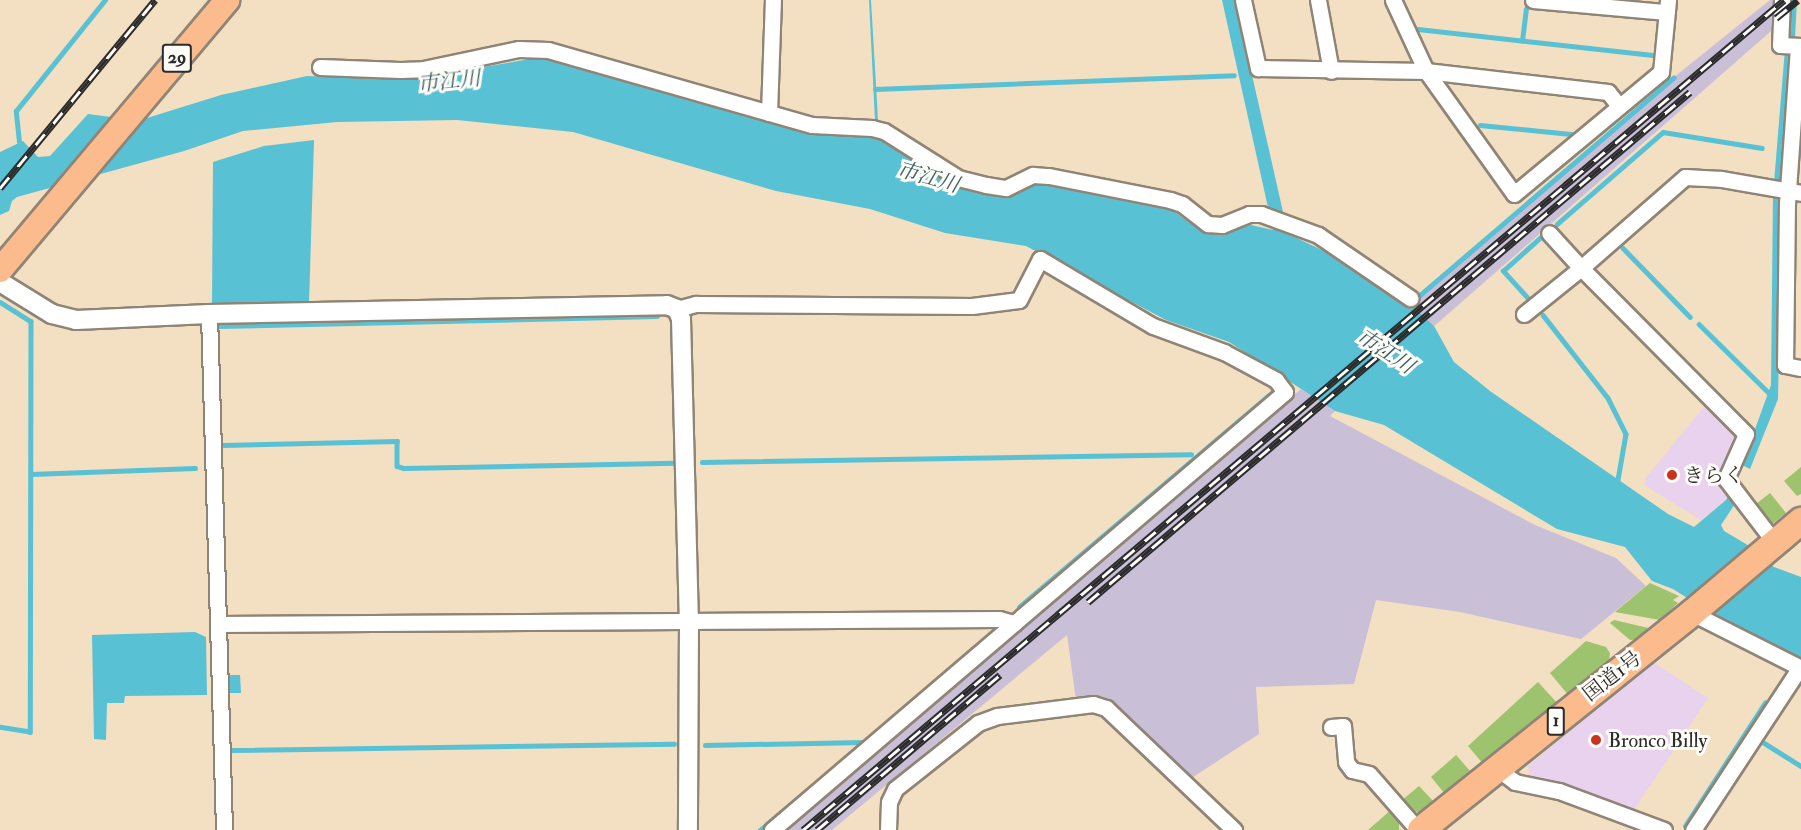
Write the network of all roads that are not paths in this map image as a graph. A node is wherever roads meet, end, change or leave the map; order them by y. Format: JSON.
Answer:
{"nodes":[{"id":1,"x":226,"y":0,"type":"edge"},
{"id":2,"x":773,"y":0,"type":"edge"},
{"id":3,"x":1243,"y":0,"type":"edge"},
{"id":4,"x":1318,"y":0,"type":"edge"},
{"id":5,"x":1394,"y":0,"type":"edge"},
{"id":6,"x":1533,"y":0,"type":"edge"},
{"id":7,"x":1782,"y":0,"type":"edge"},
{"id":8,"x":1667,"y":6,"type":"edge"},
{"id":9,"x":1794,"y":47,"type":"edge"},
{"id":10,"x":320,"y":67,"type":"dead end"},
{"id":11,"x":1331,"y":71,"type":"junction"},
{"id":12,"x":1426,"y":71,"type":"junction"},
{"id":13,"x":1619,"y":106,"type":"junction"},
{"id":14,"x":769,"y":113,"type":"junction"},
{"id":15,"x":1787,"y":190,"type":"edge"},
{"id":16,"x":1549,"y":233,"type":"dead end"},
{"id":17,"x":1581,"y":268,"type":"junction"},
{"id":18,"x":0,"y":270,"type":"edge"},
{"id":19,"x":1794,"y":278,"type":"edge"},
{"id":20,"x":0,"y":282,"type":"edge"},
{"id":21,"x":1410,"y":298,"type":"dead end"},
{"id":22,"x":677,"y":309,"type":"junction"},
{"id":23,"x":209,"y":314,"type":"junction"},
{"id":24,"x":1524,"y":314,"type":"dead end"},
{"id":25,"x":1801,"y":368,"type":"edge"},
{"id":26,"x":1801,"y":521,"type":"edge"},
{"id":27,"x":1770,"y":547,"type":"junction"},
{"id":28,"x":1692,"y":613,"type":"junction"},
{"id":29,"x":689,"y":622,"type":"junction"},
{"id":30,"x":1014,"y":623,"type":"junction"},
{"id":31,"x":218,"y":624,"type":"junction"},
{"id":32,"x":1800,"y":667,"type":"edge"},
{"id":33,"x":1331,"y":727,"type":"dead end"},
{"id":34,"x":1496,"y":768,"type":"junction"},
{"id":35,"x":224,"y":830,"type":"edge"},
{"id":36,"x":688,"y":830,"type":"edge"},
{"id":37,"x":772,"y":830,"type":"edge"},
{"id":38,"x":888,"y":830,"type":"edge"},
{"id":39,"x":1234,"y":830,"type":"edge"},
{"id":40,"x":1420,"y":830,"type":"edge"},
{"id":41,"x":1664,"y":830,"type":"edge"},
{"id":42,"x":1693,"y":830,"type":"edge"}],
"edges":[{"from":1,"to":18,"type":"main road","number":"29"},
{"from":2,"to":14,"type":"street"},
{"from":3,"to":11,"type":"street"},
{"from":4,"to":11,"type":"street"},
{"from":5,"to":12,"type":"street"},
{"from":6,"to":8,"type":"street"},
{"from":7,"to":9,"type":"street"},
{"from":8,"to":13,"type":"street"},
{"from":9,"to":15,"type":"street"},
{"from":10,"to":14,"type":"street"},
{"from":11,"to":12,"type":"street"},
{"from":12,"to":13,"type":"street"},
{"from":12,"to":13,"type":"street"},
{"from":14,"to":21,"type":"street"},
{"from":15,"to":17,"type":"street"},
{"from":15,"to":19,"type":"street"},
{"from":16,"to":17,"type":"street"},
{"from":17,"to":24,"type":"street"},
{"from":17,"to":27,"type":"street"},
{"from":19,"to":25,"type":"street"},
{"from":20,"to":23,"type":"street"},
{"from":22,"to":23,"type":"street"},
{"from":22,"to":29,"type":"street"},
{"from":22,"to":30,"type":"street"},
{"from":23,"to":31,"type":"street"},
{"from":26,"to":27,"type":"highway","name":"国道1号","number":"1"},
{"from":27,"to":28,"type":"highway","name":"国道1号","number":"1"},
{"from":28,"to":32,"type":"street"},
{"from":28,"to":34,"type":"highway","name":"国道1号","number":"1"},
{"from":29,"to":30,"type":"street"},
{"from":29,"to":31,"type":"street"},
{"from":29,"to":36,"type":"street"},
{"from":30,"to":37,"type":"street"},
{"from":31,"to":35,"type":"street"},
{"from":32,"to":42,"type":"street"},
{"from":33,"to":40,"type":"street"},
{"from":34,"to":40,"type":"highway","name":"国道1号","number":"1"},
{"from":34,"to":41,"type":"street"},
{"from":38,"to":39,"type":"street"}]}
